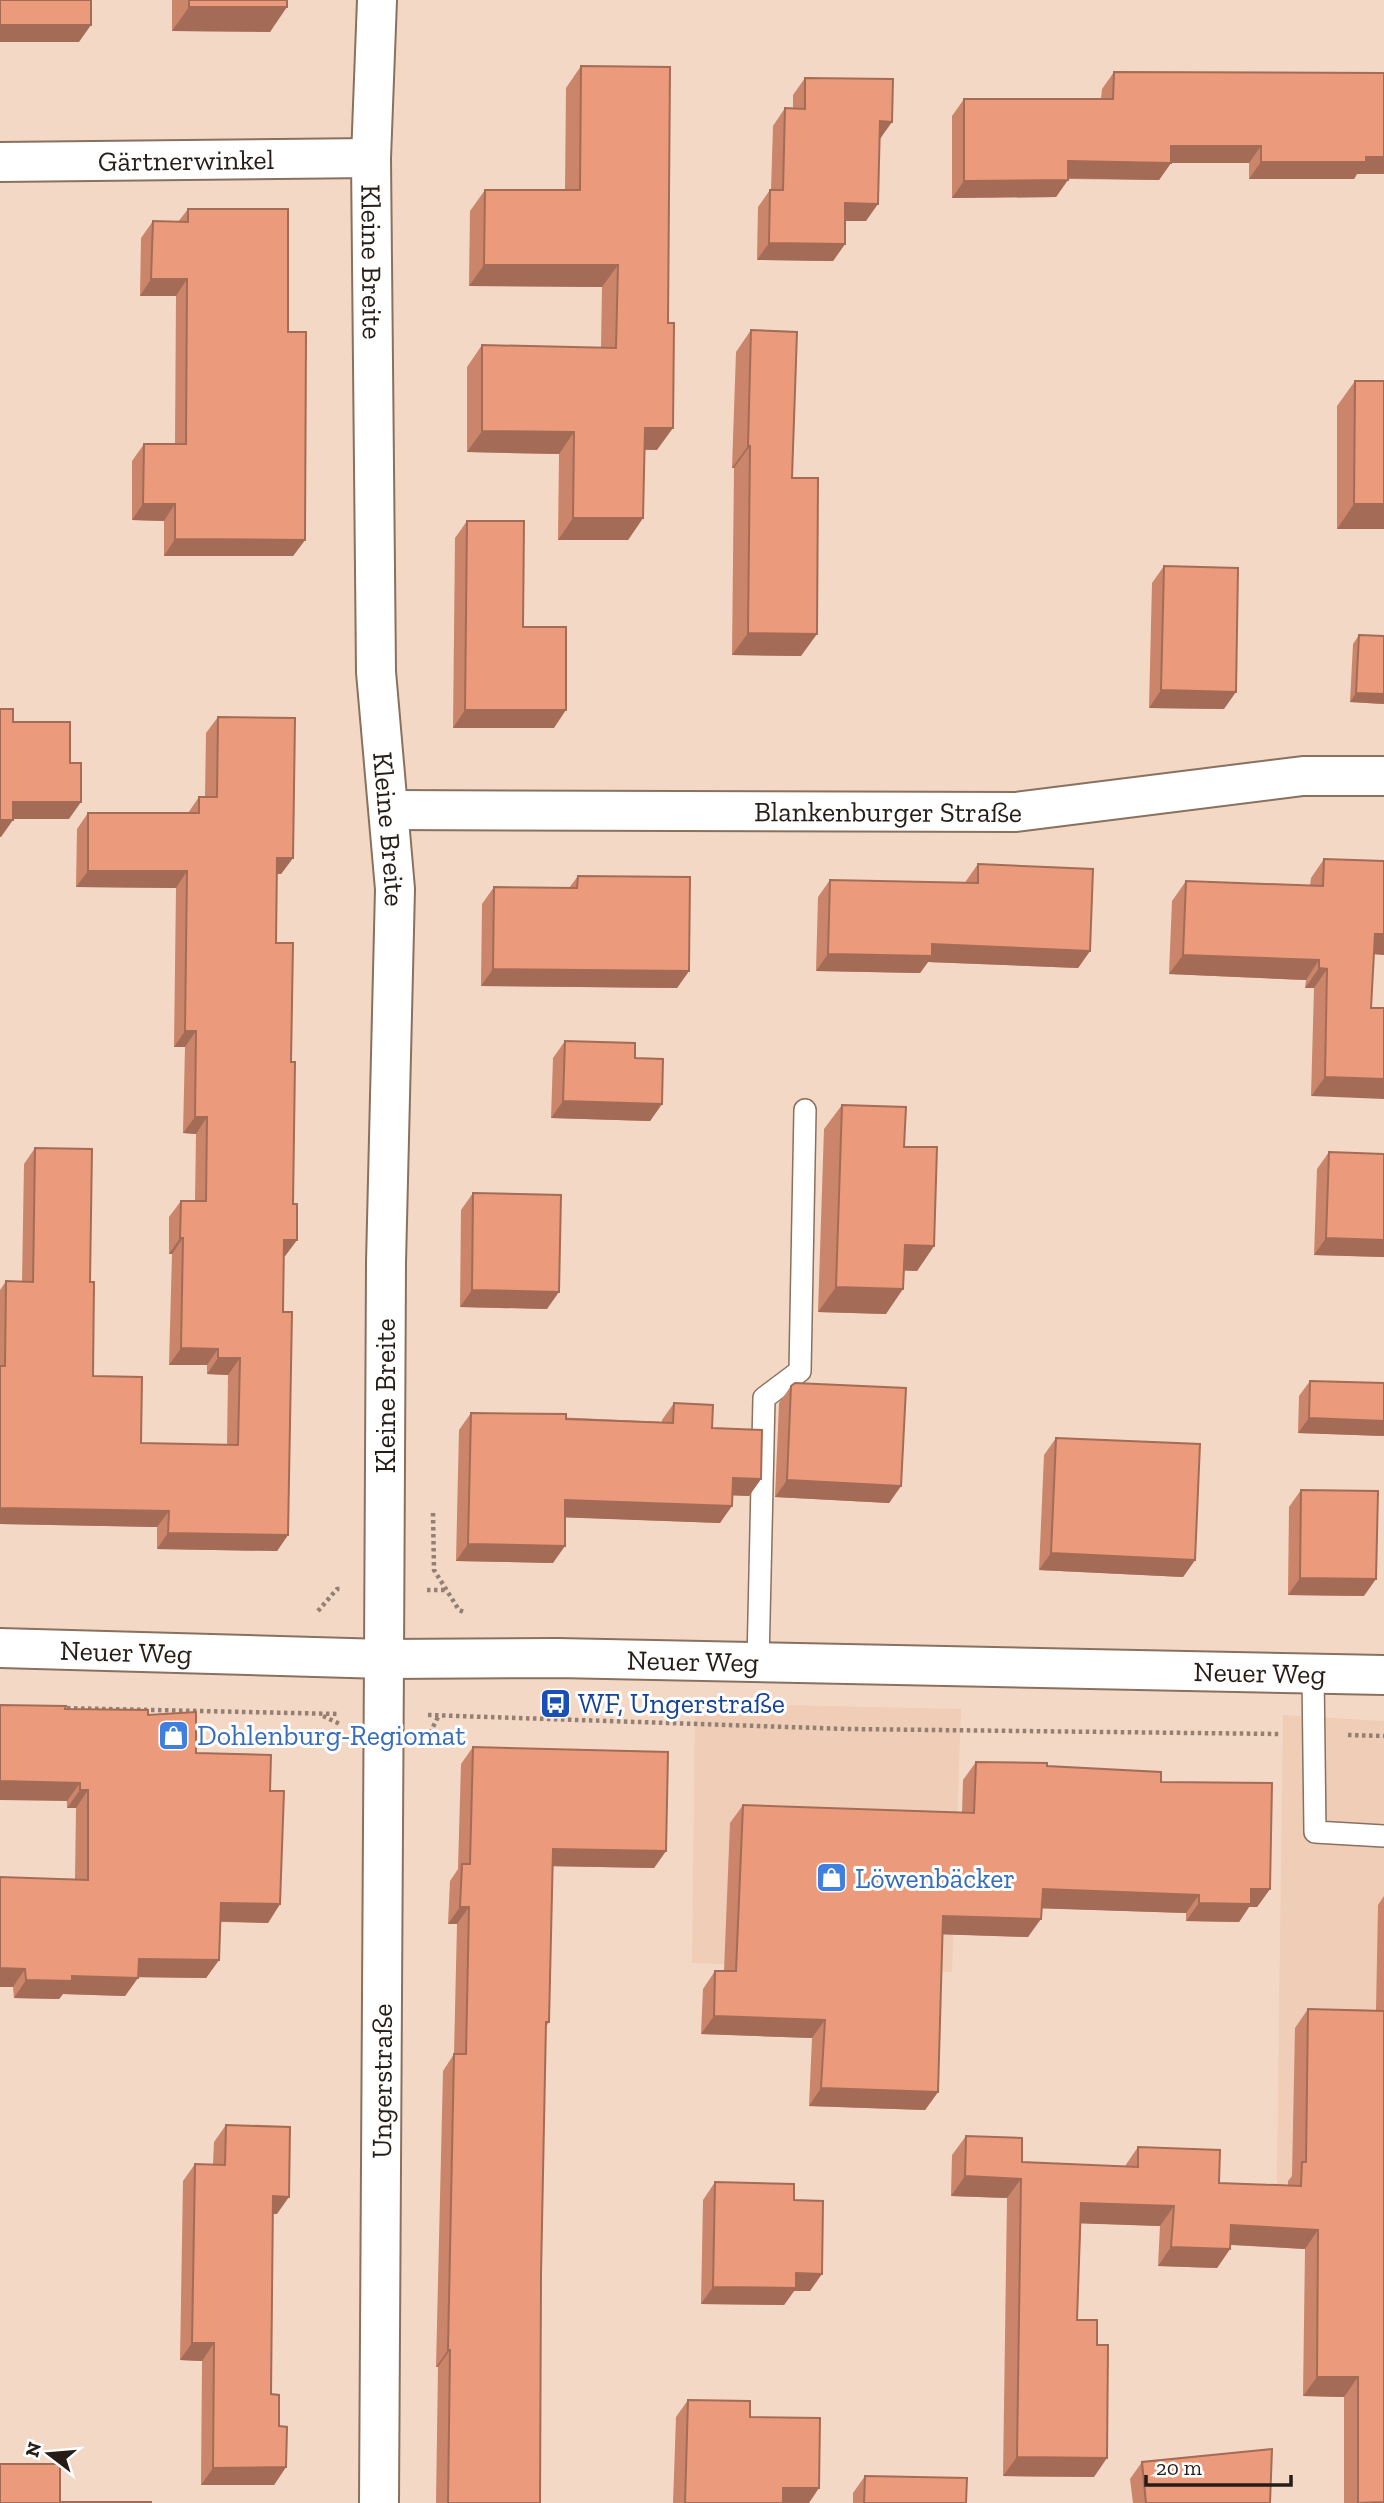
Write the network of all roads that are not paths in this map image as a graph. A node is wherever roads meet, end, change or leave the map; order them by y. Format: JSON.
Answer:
{"nodes":[{"id":1,"x":377,"y":0,"type":"edge"},
{"id":2,"x":370,"y":158,"type":"junction"},
{"id":3,"x":0,"y":162,"type":"edge"},
{"id":4,"x":1384,"y":776,"type":"edge"},
{"id":5,"x":389,"y":810,"type":"junction"},
{"id":6,"x":806,"y":1110,"type":"dead end"},
{"id":7,"x":0,"y":1648,"type":"edge"},
{"id":8,"x":384,"y":1659,"type":"junction"},
{"id":9,"x":758,"y":1662,"type":"junction"},
{"id":10,"x":1313,"y":1674,"type":"junction"},
{"id":11,"x":1384,"y":1675,"type":"edge"},
{"id":12,"x":1384,"y":1836,"type":"edge"},
{"id":13,"x":379,"y":2503,"type":"edge"}],
"edges":[{"from":1,"to":2,"type":"street","name":"Kleine Breite"},
{"from":2,"to":3,"type":"street","name":"Gärtnerwinkel"},
{"from":2,"to":5,"type":"street","name":"Kleine Breite"},
{"from":4,"to":5,"type":"street","name":"Blankenburger Straße"},
{"from":5,"to":8,"type":"street","name":"Kleine Breite"},
{"from":6,"to":9,"type":"lane"},
{"from":7,"to":8,"type":"street","name":"Neuer Weg"},
{"from":8,"to":9,"type":"street","name":"Neuer Weg"},
{"from":8,"to":13,"type":"street","name":"Ungerstraße"},
{"from":9,"to":10,"type":"street","name":"Neuer Weg"},
{"from":10,"to":11,"type":"street","name":"Neuer Weg"},
{"from":10,"to":12,"type":"lane"}]}
